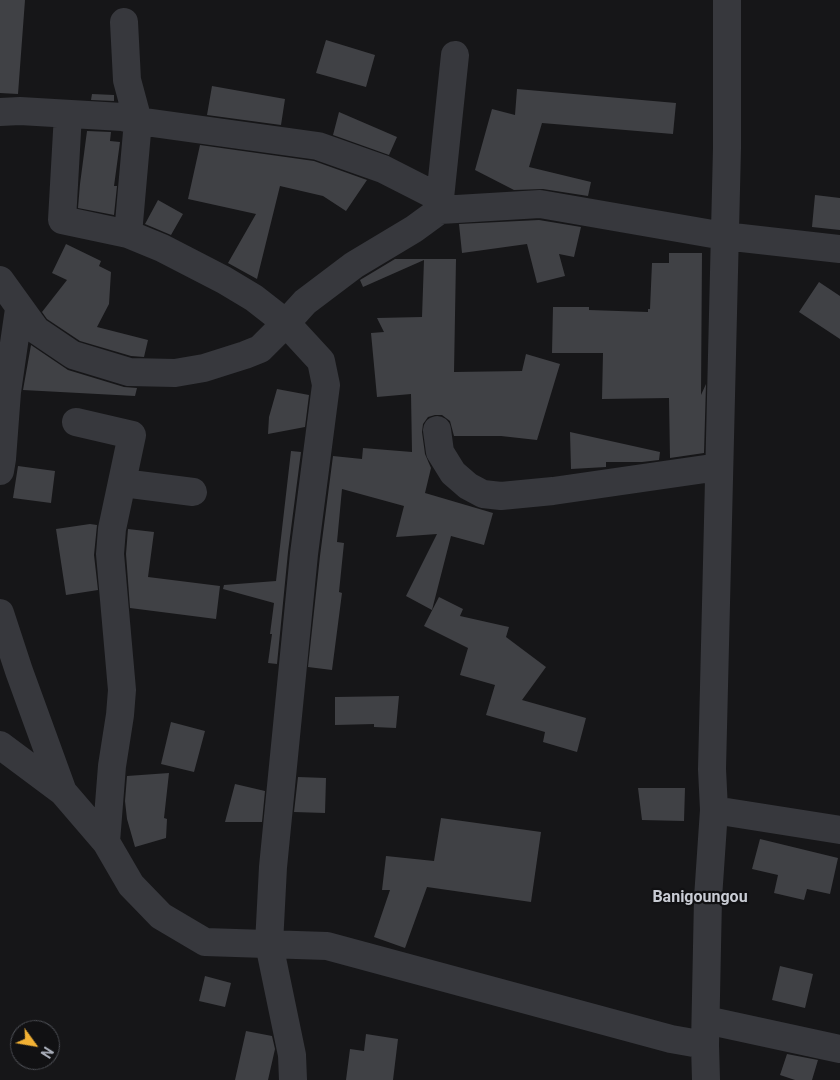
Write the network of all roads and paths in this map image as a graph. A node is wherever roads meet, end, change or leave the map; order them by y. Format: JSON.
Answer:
{"nodes":[{"id":1,"x":727,"y":0,"type":"edge"},
{"id":2,"x":124,"y":22,"type":"dead end"},
{"id":3,"x":455,"y":55,"type":"dead end"},
{"id":4,"x":0,"y":112,"type":"edge"},
{"id":5,"x":68,"y":114,"type":"junction"},
{"id":6,"x":138,"y":120,"type":"junction"},
{"id":7,"x":440,"y":204,"type":"junction"},
{"id":8,"x":128,"y":234,"type":"junction"},
{"id":9,"x":724,"y":236,"type":"junction"},
{"id":10,"x":840,"y":249,"type":"edge"},
{"id":11,"x":0,"y":280,"type":"edge"},
{"id":12,"x":19,"y":309,"type":"junction"},
{"id":13,"x":286,"y":323,"type":"junction"},
{"id":14,"x":76,"y":422,"type":"dead end"},
{"id":15,"x":437,"y":430,"type":"dead end"},
{"id":16,"x":719,"y":467,"type":"junction"},
{"id":17,"x":0,"y":470,"type":"edge"},
{"id":18,"x":123,"y":483,"type":"junction"},
{"id":19,"x":193,"y":492,"type":"dead end"},
{"id":20,"x":0,"y":613,"type":"edge"},
{"id":21,"x":0,"y":745,"type":"edge"},
{"id":22,"x":63,"y":792,"type":"junction"},
{"id":23,"x":714,"y":810,"type":"junction"},
{"id":24,"x":840,"y":830,"type":"edge"},
{"id":25,"x":106,"y":842,"type":"junction"},
{"id":26,"x":269,"y":944,"type":"junction"},
{"id":27,"x":705,"y":1032,"type":"junction"},
{"id":28,"x":840,"y":1049,"type":"edge"},
{"id":29,"x":293,"y":1080,"type":"edge"},
{"id":30,"x":706,"y":1080,"type":"edge"}],
"edges":[{"from":1,"to":9,"type":"street"},
{"from":2,"to":6,"type":"street"},
{"from":3,"to":7,"type":"street"},
{"from":4,"to":5,"type":"street"},
{"from":5,"to":6,"type":"street"},
{"from":5,"to":8,"type":"street"},
{"from":6,"to":7,"type":"street"},
{"from":6,"to":8,"type":"street"},
{"from":7,"to":9,"type":"street"},
{"from":7,"to":13,"type":"street"},
{"from":8,"to":13,"type":"street"},
{"from":9,"to":10,"type":"street"},
{"from":9,"to":16,"type":"street"},
{"from":11,"to":12,"type":"street"},
{"from":12,"to":13,"type":"street"},
{"from":12,"to":17,"type":"street"},
{"from":13,"to":26,"type":"street"},
{"from":14,"to":18,"type":"street"},
{"from":15,"to":16,"type":"street"},
{"from":16,"to":23,"type":"street"},
{"from":18,"to":19,"type":"street"},
{"from":18,"to":25,"type":"street"},
{"from":20,"to":22,"type":"street"},
{"from":21,"to":22,"type":"street"},
{"from":22,"to":25,"type":"street"},
{"from":23,"to":24,"type":"street"},
{"from":23,"to":27,"type":"street"},
{"from":25,"to":26,"type":"street"},
{"from":26,"to":27,"type":"street"},
{"from":26,"to":29,"type":"street"},
{"from":27,"to":28,"type":"street"},
{"from":27,"to":30,"type":"street"}]}
